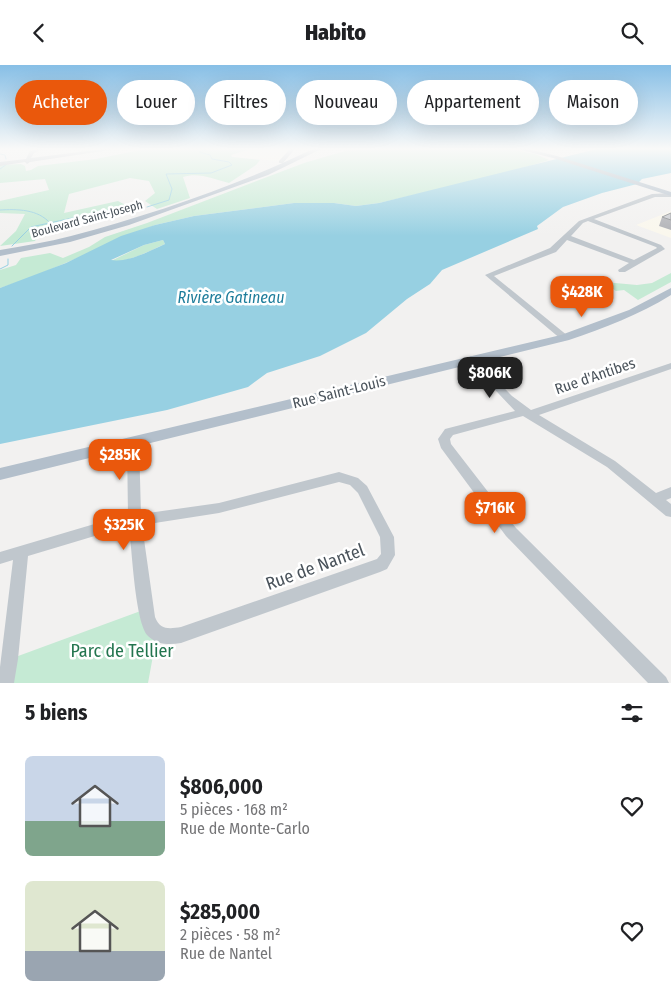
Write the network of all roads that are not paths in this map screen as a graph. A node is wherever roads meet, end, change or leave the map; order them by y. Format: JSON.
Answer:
{"nodes":[{"id":1,"x":257,"y":178,"type":"edge"},
{"id":2,"x":621,"y":178,"type":"edge"},
{"id":3,"x":651,"y":187,"type":"junction"},
{"id":4,"x":671,"y":193,"type":"edge"},
{"id":5,"x":654,"y":195,"type":"junction"},
{"id":6,"x":588,"y":219,"type":"junction"},
{"id":7,"x":568,"y":237,"type":"junction"},
{"id":8,"x":0,"y":253,"type":"edge"},
{"id":9,"x":634,"y":263,"type":"junction"},
{"id":10,"x":622,"y":270,"type":"dead end"},
{"id":11,"x":671,"y":291,"type":"edge"},
{"id":12,"x":565,"y":338,"type":"junction"},
{"id":13,"x":471,"y":359,"type":"junction"},
{"id":14,"x":671,"y":366,"type":"edge"},
{"id":15,"x":527,"y":413,"type":"junction"},
{"id":16,"x":132,"y":442,"type":"junction"},
{"id":17,"x":0,"y":474,"type":"edge"},
{"id":18,"x":671,"y":492,"type":"edge"},
{"id":19,"x":656,"y":499,"type":"junction"},
{"id":20,"x":671,"y":512,"type":"edge"},
{"id":21,"x":135,"y":519,"type":"junction"},
{"id":22,"x":21,"y":552,"type":"junction"},
{"id":23,"x":0,"y":558,"type":"edge"},
{"id":24,"x":4,"y":674,"type":"edge"},
{"id":25,"x":660,"y":683,"type":"edge"}],
"edges":[{"from":1,"to":8,"type":"main road","name":"Boulevard Saint-Joseph"},
{"from":2,"to":3,"type":"main road"},
{"from":3,"to":4,"type":"main road"},
{"from":3,"to":5,"type":"street"},
{"from":4,"to":5,"type":"street"},
{"from":5,"to":6,"type":"street"},
{"from":6,"to":7,"type":"street"},
{"from":6,"to":9,"type":"street"},
{"from":7,"to":9,"type":"street"},
{"from":7,"to":12,"type":"street"},
{"from":9,"to":10,"type":"street"},
{"from":11,"to":12,"type":"main road","name":"Rue Saint-Louis"},
{"from":12,"to":13,"type":"main road","name":"Rue Saint-Louis"},
{"from":13,"to":15,"type":"street"},
{"from":13,"to":16,"type":"main road","name":"Rue Saint-Louis"},
{"from":14,"to":15,"type":"street","name":"Rue d'Antibes"},
{"from":15,"to":19,"type":"street"},
{"from":15,"to":25,"type":"street","name":"Rue d'Antibes"},
{"from":16,"to":17,"type":"main road","name":"Rue Saint-Louis"},
{"from":16,"to":21,"type":"street","name":"Rue de Nantel"},
{"from":18,"to":19,"type":"street"},
{"from":19,"to":20,"type":"street"},
{"from":21,"to":21,"type":"street","name":"Rue de Nantel"},
{"from":21,"to":22,"type":"street"},
{"from":22,"to":23,"type":"street"},
{"from":22,"to":24,"type":"street"}]}
